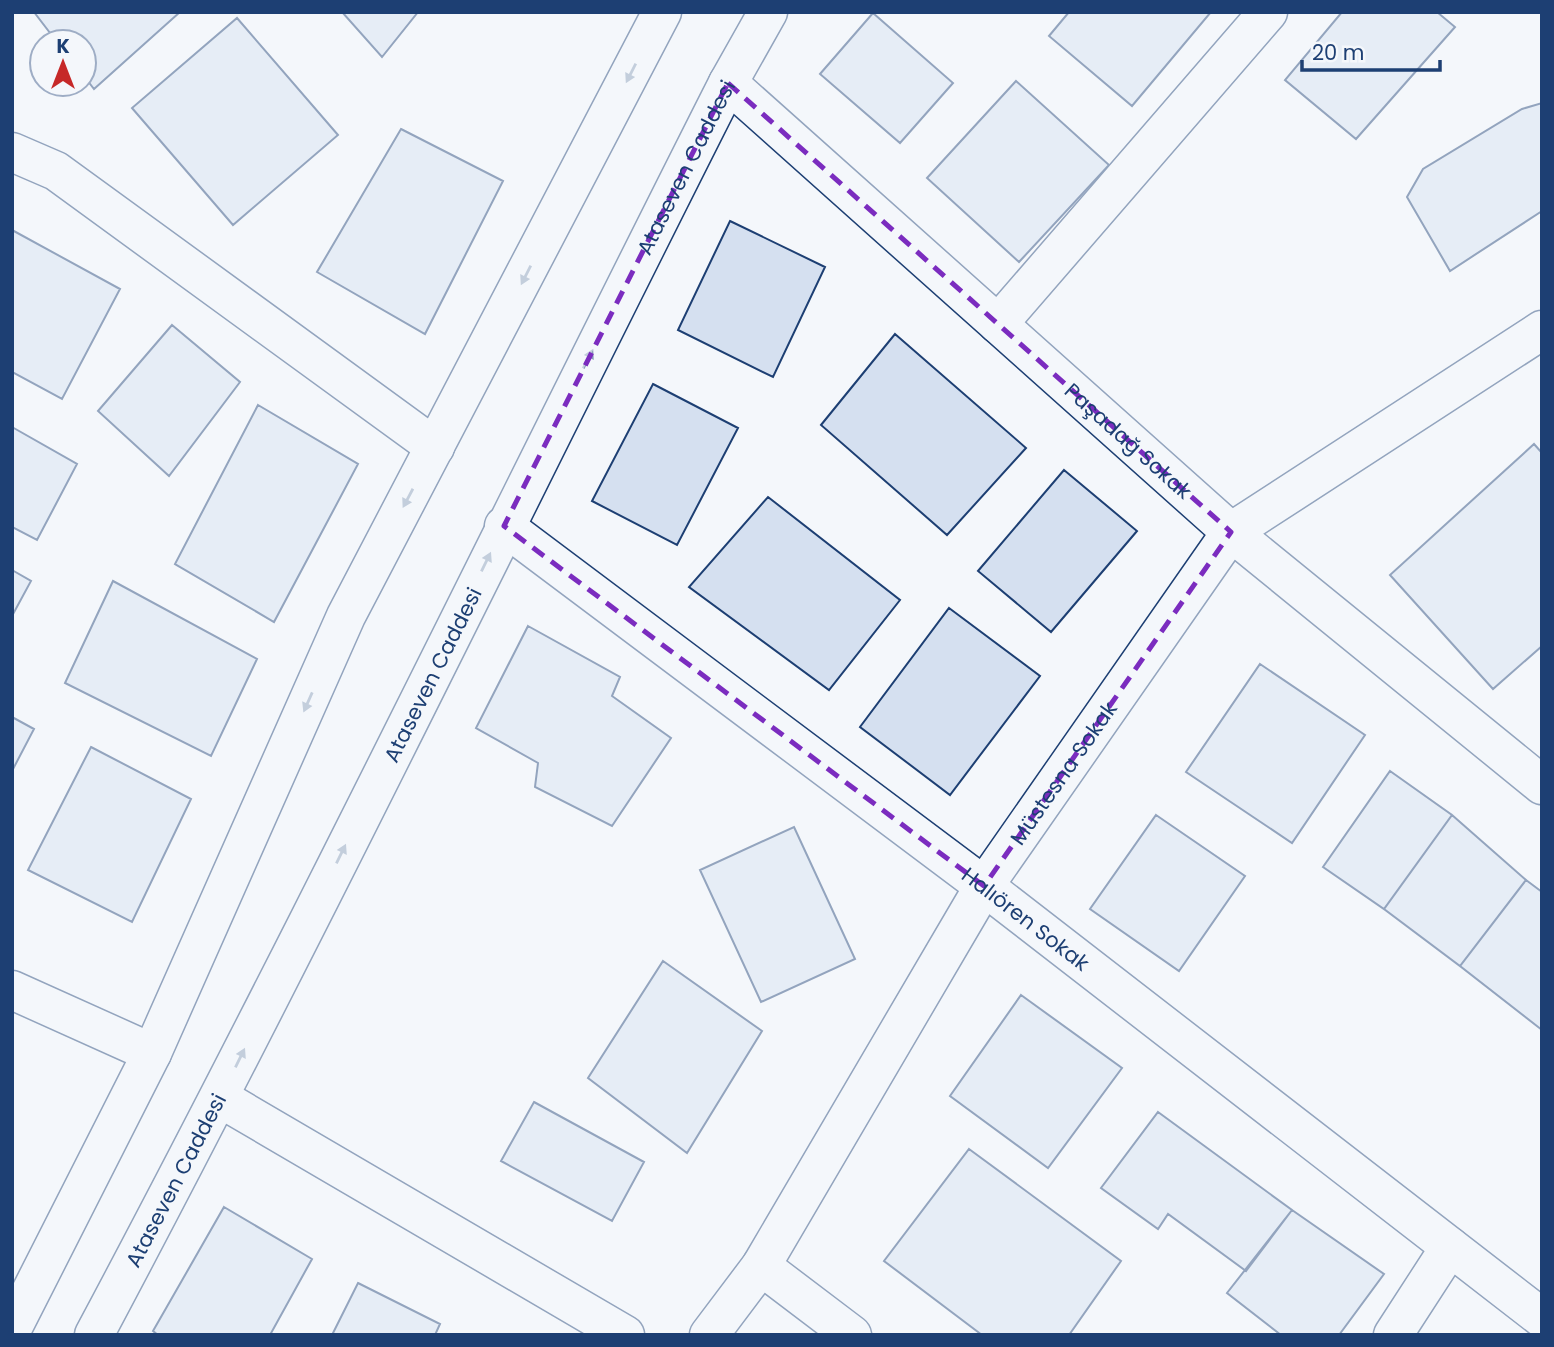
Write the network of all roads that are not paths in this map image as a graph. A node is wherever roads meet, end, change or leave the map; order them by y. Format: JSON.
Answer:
{"nodes":[{"id":1,"x":768,"y":12,"type":"edge"},
{"id":2,"x":1268,"y":12,"type":"edge"},
{"id":3,"x":650,"y":18,"type":"edge"},
{"id":4,"x":728,"y":83,"type":"junction"},
{"id":5,"x":12,"y":152,"type":"edge"},
{"id":6,"x":998,"y":324,"type":"junction"},
{"id":7,"x":1542,"y":330,"type":"edge"},
{"id":8,"x":435,"y":447,"type":"junction"},
{"id":9,"x":504,"y":526,"type":"junction"},
{"id":10,"x":1231,"y":532,"type":"junction"},
{"id":11,"x":1542,"y":785,"type":"edge"},
{"id":12,"x":984,"y":886,"type":"junction"},
{"id":13,"x":12,"y":990,"type":"edge"},
{"id":14,"x":152,"y":1053,"type":"junction"},
{"id":15,"x":220,"y":1098,"type":"junction"},
{"id":16,"x":1450,"y":1247,"type":"junction"},
{"id":17,"x":761,"y":1266,"type":"junction"},
{"id":18,"x":1542,"y":1318,"type":"edge"},
{"id":19,"x":12,"y":1329,"type":"edge"},
{"id":20,"x":94,"y":1335,"type":"edge"},
{"id":21,"x":625,"y":1335,"type":"edge"},
{"id":22,"x":709,"y":1335,"type":"edge"},
{"id":23,"x":852,"y":1335,"type":"edge"},
{"id":24,"x":1393,"y":1335,"type":"edge"}],
"edges":[{"from":1,"to":4,"type":"street","name":"Ataseven Caddesi"},
{"from":2,"to":6,"type":"street"},
{"from":3,"to":8,"type":"street","one_way":true},
{"from":4,"to":6,"type":"street","name":"Paşadağ Sokak"},
{"from":9,"to":4,"type":"street","name":"Ataseven Caddesi","one_way":true},
{"from":5,"to":8,"type":"street"},
{"from":6,"to":10,"type":"street","name":"Paşadağ Sokak"},
{"from":7,"to":10,"type":"street","name":"Müstesna Sokak"},
{"from":8,"to":14,"type":"street","one_way":true},
{"from":9,"to":12,"type":"street","name":"Halıören Sokak"},
{"from":15,"to":9,"type":"street","name":"Ataseven Caddesi","one_way":true},
{"from":10,"to":11,"type":"street","name":"Paşadağ Sokak"},
{"from":10,"to":12,"type":"street","name":"Müstesna Sokak"},
{"from":12,"to":16,"type":"street","name":"Halıören Sokak"},
{"from":12,"to":17,"type":"street","name":"Müstesna Sokak"},
{"from":13,"to":14,"type":"street"},
{"from":14,"to":19,"type":"street"},
{"from":15,"to":20,"type":"street","name":"Ataseven Caddesi"},
{"from":15,"to":21,"type":"street"},
{"from":16,"to":18,"type":"street","name":"Halıören Sokak"},
{"from":16,"to":24,"type":"street"},
{"from":17,"to":22,"type":"street","name":"Müstesna Sokak"},
{"from":17,"to":23,"type":"street"}]}
